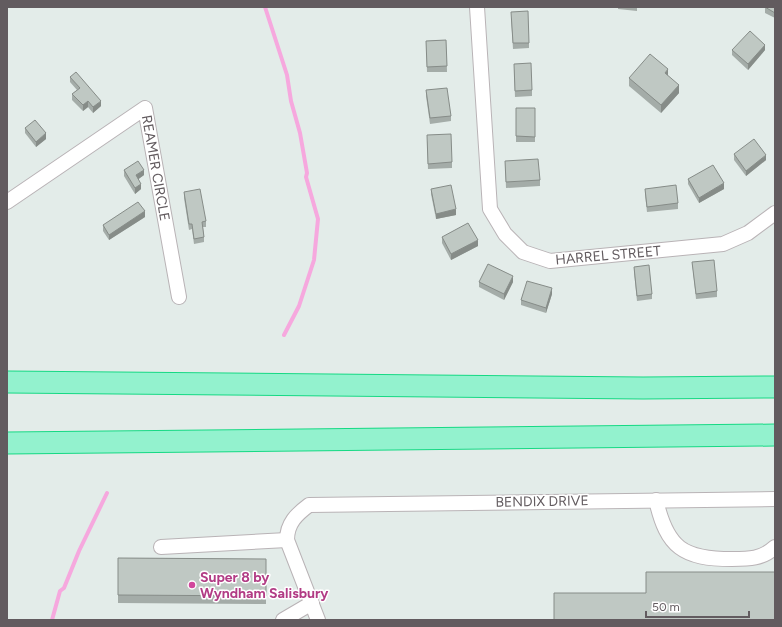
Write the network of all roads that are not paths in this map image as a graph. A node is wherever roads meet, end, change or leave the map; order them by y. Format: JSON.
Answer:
{"nodes":[{"id":1,"x":477,"y":7,"type":"edge"},
{"id":2,"x":7,"y":202,"type":"edge"},
{"id":3,"x":775,"y":213,"type":"edge"},
{"id":4,"x":179,"y":296,"type":"dead end"},
{"id":5,"x":7,"y":382,"type":"edge"},
{"id":6,"x":775,"y":387,"type":"edge"},
{"id":7,"x":775,"y":435,"type":"edge"},
{"id":8,"x":7,"y":442,"type":"edge"},
{"id":9,"x":775,"y":499,"type":"edge"},
{"id":10,"x":656,"y":500,"type":"junction"},
{"id":11,"x":287,"y":540,"type":"junction"},
{"id":12,"x":161,"y":547,"type":"dead end"},
{"id":13,"x":775,"y":547,"type":"edge"},
{"id":14,"x":312,"y":603,"type":"junction"},
{"id":15,"x":283,"y":620,"type":"edge"},
{"id":16,"x":318,"y":620,"type":"edge"}],
"edges":[{"from":1,"to":3,"type":"street","name":"HARREL STREET"},
{"from":2,"to":4,"type":"street","name":"REAMER CIRCLE"},
{"from":5,"to":6,"type":"highway"},
{"from":7,"to":8,"type":"highway"},
{"from":9,"to":10,"type":"street","name":"BENDIX DRIVE"},
{"from":10,"to":11,"type":"street","name":"BENDIX DRIVE"},
{"from":10,"to":13,"type":"street"},
{"from":11,"to":12,"type":"street"},
{"from":11,"to":14,"type":"street"},
{"from":14,"to":15,"type":"street"},
{"from":14,"to":16,"type":"street"}]}
